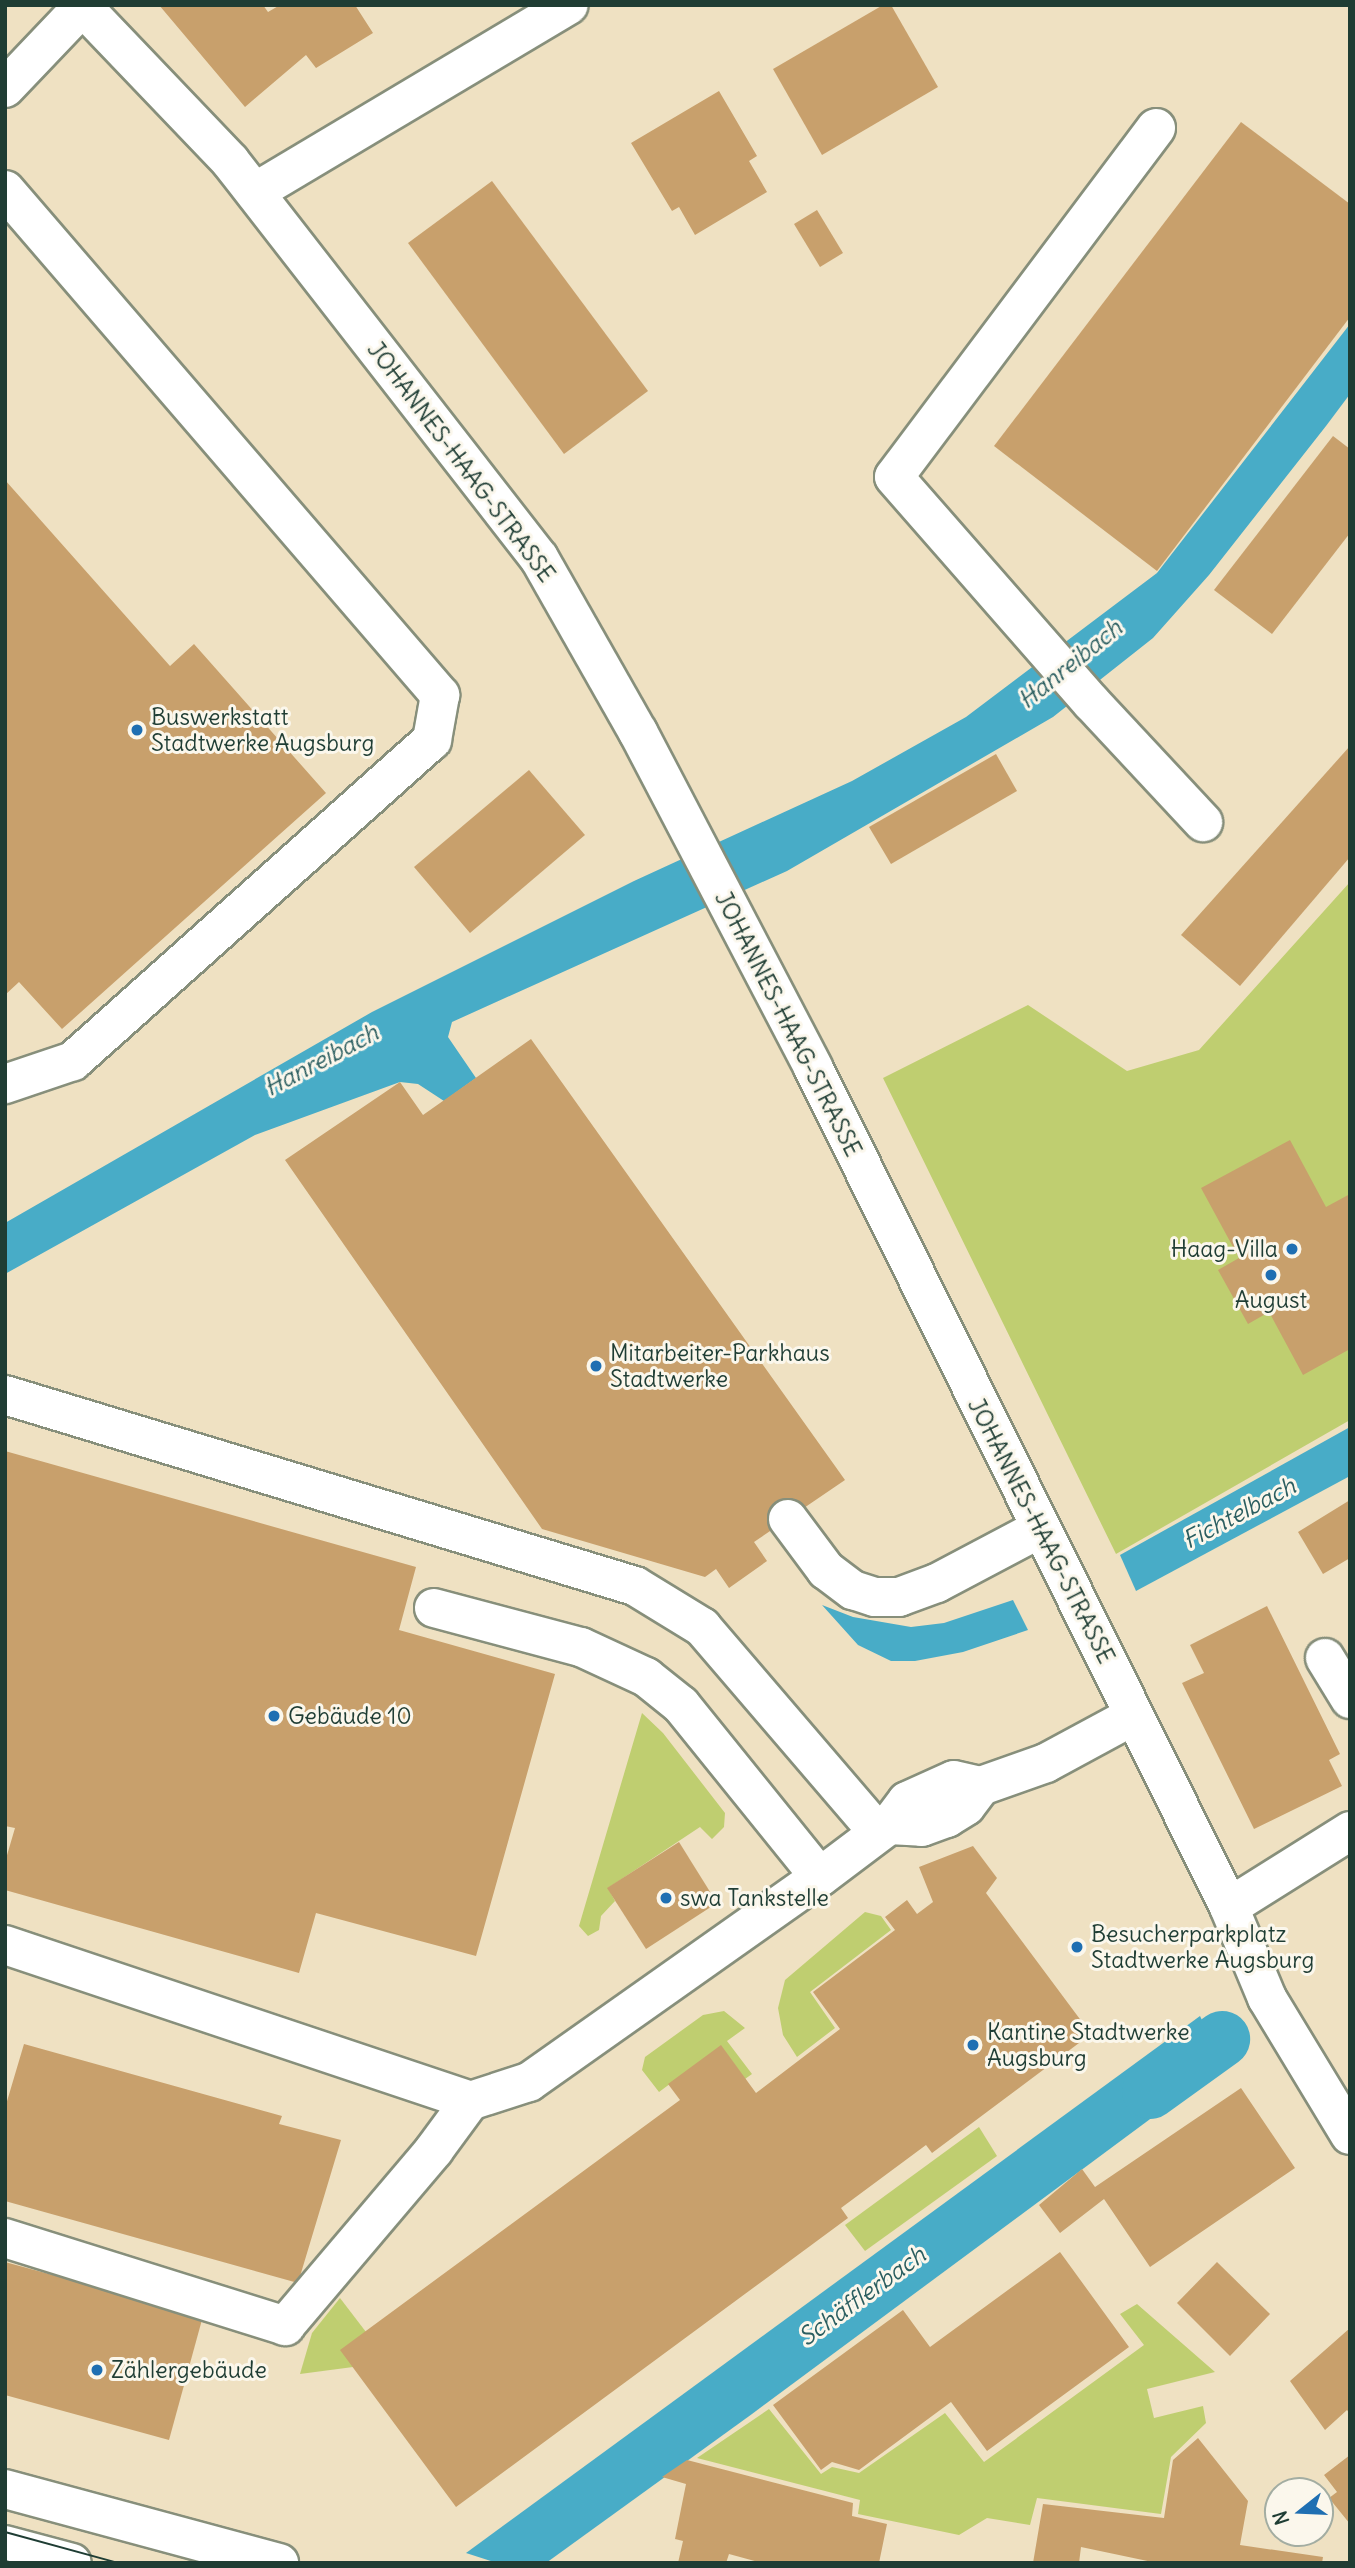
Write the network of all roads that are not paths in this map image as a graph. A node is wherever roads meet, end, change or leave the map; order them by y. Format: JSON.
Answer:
{"nodes":[{"id":1,"x":569,"y":5,"type":"edge"},
{"id":2,"x":83,"y":6,"type":"edge"},
{"id":3,"x":5,"y":88,"type":"edge"},
{"id":4,"x":1156,"y":128,"type":"dead end"},
{"id":5,"x":5,"y":190,"type":"edge"},
{"id":6,"x":255,"y":192,"type":"junction"},
{"id":7,"x":1203,"y":822,"type":"dead end"},
{"id":8,"x":5,"y":1084,"type":"edge"},
{"id":9,"x":5,"y":1395,"type":"edge"},
{"id":10,"x":788,"y":1520,"type":"dead end"},
{"id":11,"x":1040,"y":1529,"type":"junction"},
{"id":12,"x":434,"y":1608,"type":"dead end"},
{"id":13,"x":1325,"y":1658,"type":"dead end"},
{"id":14,"x":1350,"y":1699,"type":"edge"},
{"id":15,"x":1133,"y":1716,"type":"junction"},
{"id":16,"x":883,"y":1829,"type":"junction"},
{"id":17,"x":1350,"y":1831,"type":"edge"},
{"id":18,"x":820,"y":1877,"type":"junction"},
{"id":19,"x":1228,"y":1907,"type":"junction"},
{"id":20,"x":5,"y":1945,"type":"edge"},
{"id":21,"x":470,"y":2101,"type":"junction"},
{"id":22,"x":1350,"y":2135,"type":"edge"},
{"id":23,"x":5,"y":2238,"type":"edge"},
{"id":24,"x":5,"y":2489,"type":"edge"},
{"id":25,"x":5,"y":2545,"type":"edge"},
{"id":26,"x":72,"y":2563,"type":"edge"},
{"id":27,"x":279,"y":2563,"type":"edge"}],
"edges":[{"from":1,"to":6,"type":"street"},
{"from":2,"to":3,"type":"street"},
{"from":2,"to":6,"type":"street","name":"JOHANNES-HAAG-STRASSE"},
{"from":4,"to":7,"type":"street"},
{"from":5,"to":8,"type":"street"},
{"from":6,"to":11,"type":"street","name":"JOHANNES-HAAG-STRASSE"},
{"from":9,"to":16,"type":"street"},
{"from":10,"to":11,"type":"street"},
{"from":11,"to":15,"type":"street","name":"JOHANNES-HAAG-STRASSE"},
{"from":12,"to":18,"type":"street"},
{"from":13,"to":14,"type":"street"},
{"from":15,"to":16,"type":"street"},
{"from":15,"to":19,"type":"street","name":"JOHANNES-HAAG-STRASSE"},
{"from":16,"to":18,"type":"street"},
{"from":17,"to":19,"type":"street"},
{"from":18,"to":21,"type":"street"},
{"from":19,"to":22,"type":"street","name":"JOHANNES-HAAG-STRASSE"},
{"from":20,"to":21,"type":"street"},
{"from":21,"to":23,"type":"street"},
{"from":24,"to":27,"type":"street"},
{"from":25,"to":26,"type":"street"}]}
